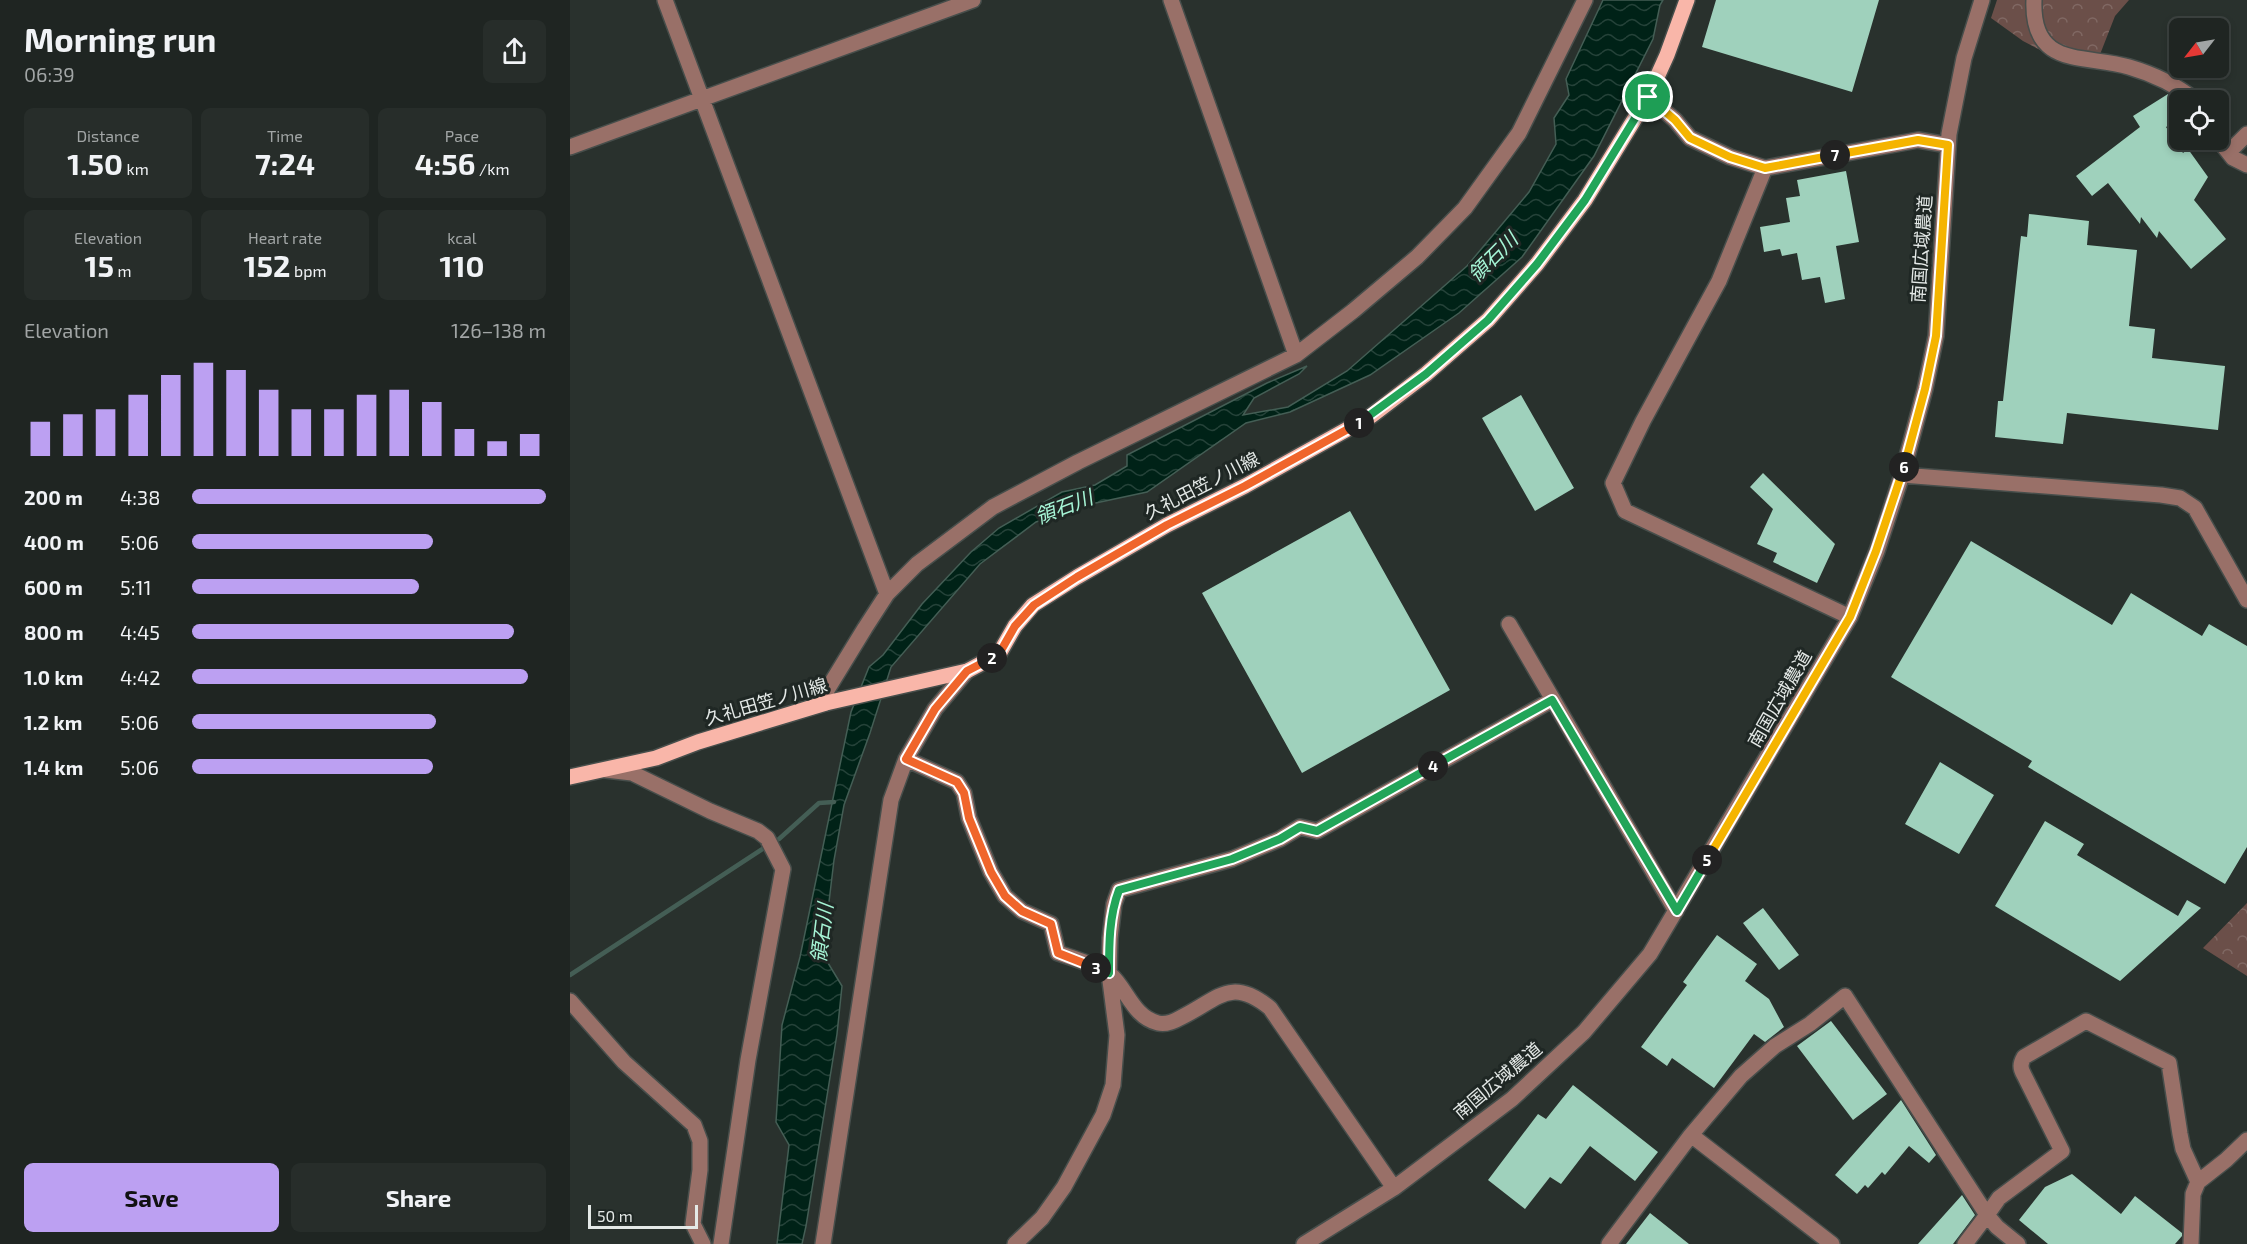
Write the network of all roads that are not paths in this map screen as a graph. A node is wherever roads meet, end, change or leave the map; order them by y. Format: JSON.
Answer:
{"nodes":[{"id":1,"x":665,"y":0,"type":"edge"},
{"id":2,"x":973,"y":0,"type":"edge"},
{"id":3,"x":1171,"y":0,"type":"edge"},
{"id":4,"x":1585,"y":0,"type":"edge"},
{"id":5,"x":1687,"y":0,"type":"edge"},
{"id":6,"x":1982,"y":0,"type":"edge"},
{"id":7,"x":2034,"y":0,"type":"edge"},
{"id":8,"x":2179,"y":90,"type":"edge"},
{"id":9,"x":1648,"y":97,"type":"junction"},
{"id":10,"x":701,"y":100,"type":"junction"},
{"id":11,"x":2247,"y":134,"type":"edge"},
{"id":12,"x":1948,"y":145,"type":"junction"},
{"id":13,"x":570,"y":147,"type":"edge"},
{"id":14,"x":2229,"y":152,"type":"joint"},
{"id":15,"x":2247,"y":165,"type":"edge"},
{"id":16,"x":1765,"y":168,"type":"junction"},
{"id":17,"x":1296,"y":355,"type":"junction"},
{"id":18,"x":1902,"y":476,"type":"junction"},
{"id":19,"x":887,"y":594,"type":"junction"},
{"id":20,"x":2247,"y":600,"type":"edge"},
{"id":21,"x":1850,"y":617,"type":"junction"},
{"id":22,"x":1509,"y":624,"type":"dead end"},
{"id":23,"x":967,"y":671,"type":"junction"},
{"id":24,"x":1552,"y":700,"type":"junction"},
{"id":25,"x":831,"y":703,"type":"junction"},
{"id":26,"x":906,"y":759,"type":"junction"},
{"id":27,"x":604,"y":770,"type":"junction"},
{"id":28,"x":570,"y":777,"type":"edge"},
{"id":29,"x":1677,"y":911,"type":"junction"},
{"id":30,"x":1109,"y":973,"type":"junction"},
{"id":31,"x":570,"y":1001,"type":"edge"},
{"id":32,"x":1691,"y":1135,"type":"junction"},
{"id":33,"x":2247,"y":1140,"type":"edge"},
{"id":34,"x":2198,"y":1182,"type":"junction"},
{"id":35,"x":1394,"y":1188,"type":"junction"},
{"id":36,"x":1987,"y":1215,"type":"junction"},
{"id":37,"x":703,"y":1244,"type":"edge"},
{"id":38,"x":721,"y":1244,"type":"edge"},
{"id":39,"x":823,"y":1244,"type":"edge"},
{"id":40,"x":1015,"y":1244,"type":"edge"},
{"id":41,"x":1304,"y":1244,"type":"edge"},
{"id":42,"x":1609,"y":1244,"type":"edge"},
{"id":43,"x":1832,"y":1244,"type":"edge"},
{"id":44,"x":1965,"y":1244,"type":"edge"},
{"id":45,"x":2018,"y":1244,"type":"edge"},
{"id":46,"x":2191,"y":1244,"type":"edge"}],
"edges":[{"from":1,"to":10,"type":"street"},
{"from":2,"to":10,"type":"street"},
{"from":3,"to":17,"type":"street"},
{"from":4,"to":17,"type":"street"},
{"from":5,"to":9,"type":"main road","name":"久礼田笠ノ川線"},
{"from":6,"to":12,"type":"street","name":"南国広域農道"},
{"from":7,"to":8,"type":"street"},
{"from":9,"to":16,"type":"street"},
{"from":9,"to":23,"type":"main road","name":"久礼田笠ノ川線"},
{"from":10,"to":13,"type":"street"},
{"from":10,"to":19,"type":"street"},
{"from":11,"to":14,"type":"street"},
{"from":12,"to":16,"type":"street"},
{"from":12,"to":18,"type":"street","name":"南国広域農道"},
{"from":14,"to":15,"type":"street"},
{"from":16,"to":21,"type":"street"},
{"from":17,"to":19,"type":"street"},
{"from":18,"to":20,"type":"street"},
{"from":18,"to":21,"type":"street","name":"南国広域農道"},
{"from":19,"to":25,"type":"street"},
{"from":21,"to":29,"type":"street","name":"南国広域農道"},
{"from":22,"to":24,"type":"street"},
{"from":23,"to":25,"type":"main road","name":"久礼田笠ノ川線"},
{"from":23,"to":26,"type":"street"},
{"from":24,"to":29,"type":"street"},
{"from":24,"to":30,"type":"street"},
{"from":25,"to":27,"type":"main road","name":"久礼田笠ノ川線"},
{"from":26,"to":30,"type":"street"},
{"from":26,"to":39,"type":"street"},
{"from":27,"to":28,"type":"main road","name":"久礼田笠ノ川線"},
{"from":27,"to":38,"type":"street"},
{"from":29,"to":35,"type":"street","name":"南国広域農道"},
{"from":30,"to":35,"type":"street"},
{"from":30,"to":40,"type":"street"},
{"from":31,"to":37,"type":"street"},
{"from":32,"to":36,"type":"street"},
{"from":32,"to":42,"type":"street"},
{"from":32,"to":43,"type":"street"},
{"from":33,"to":34,"type":"street"},
{"from":34,"to":36,"type":"street"},
{"from":34,"to":46,"type":"street"},
{"from":35,"to":41,"type":"street","name":"南国広域農道"},
{"from":36,"to":44,"type":"street"},
{"from":36,"to":45,"type":"street"}]}
